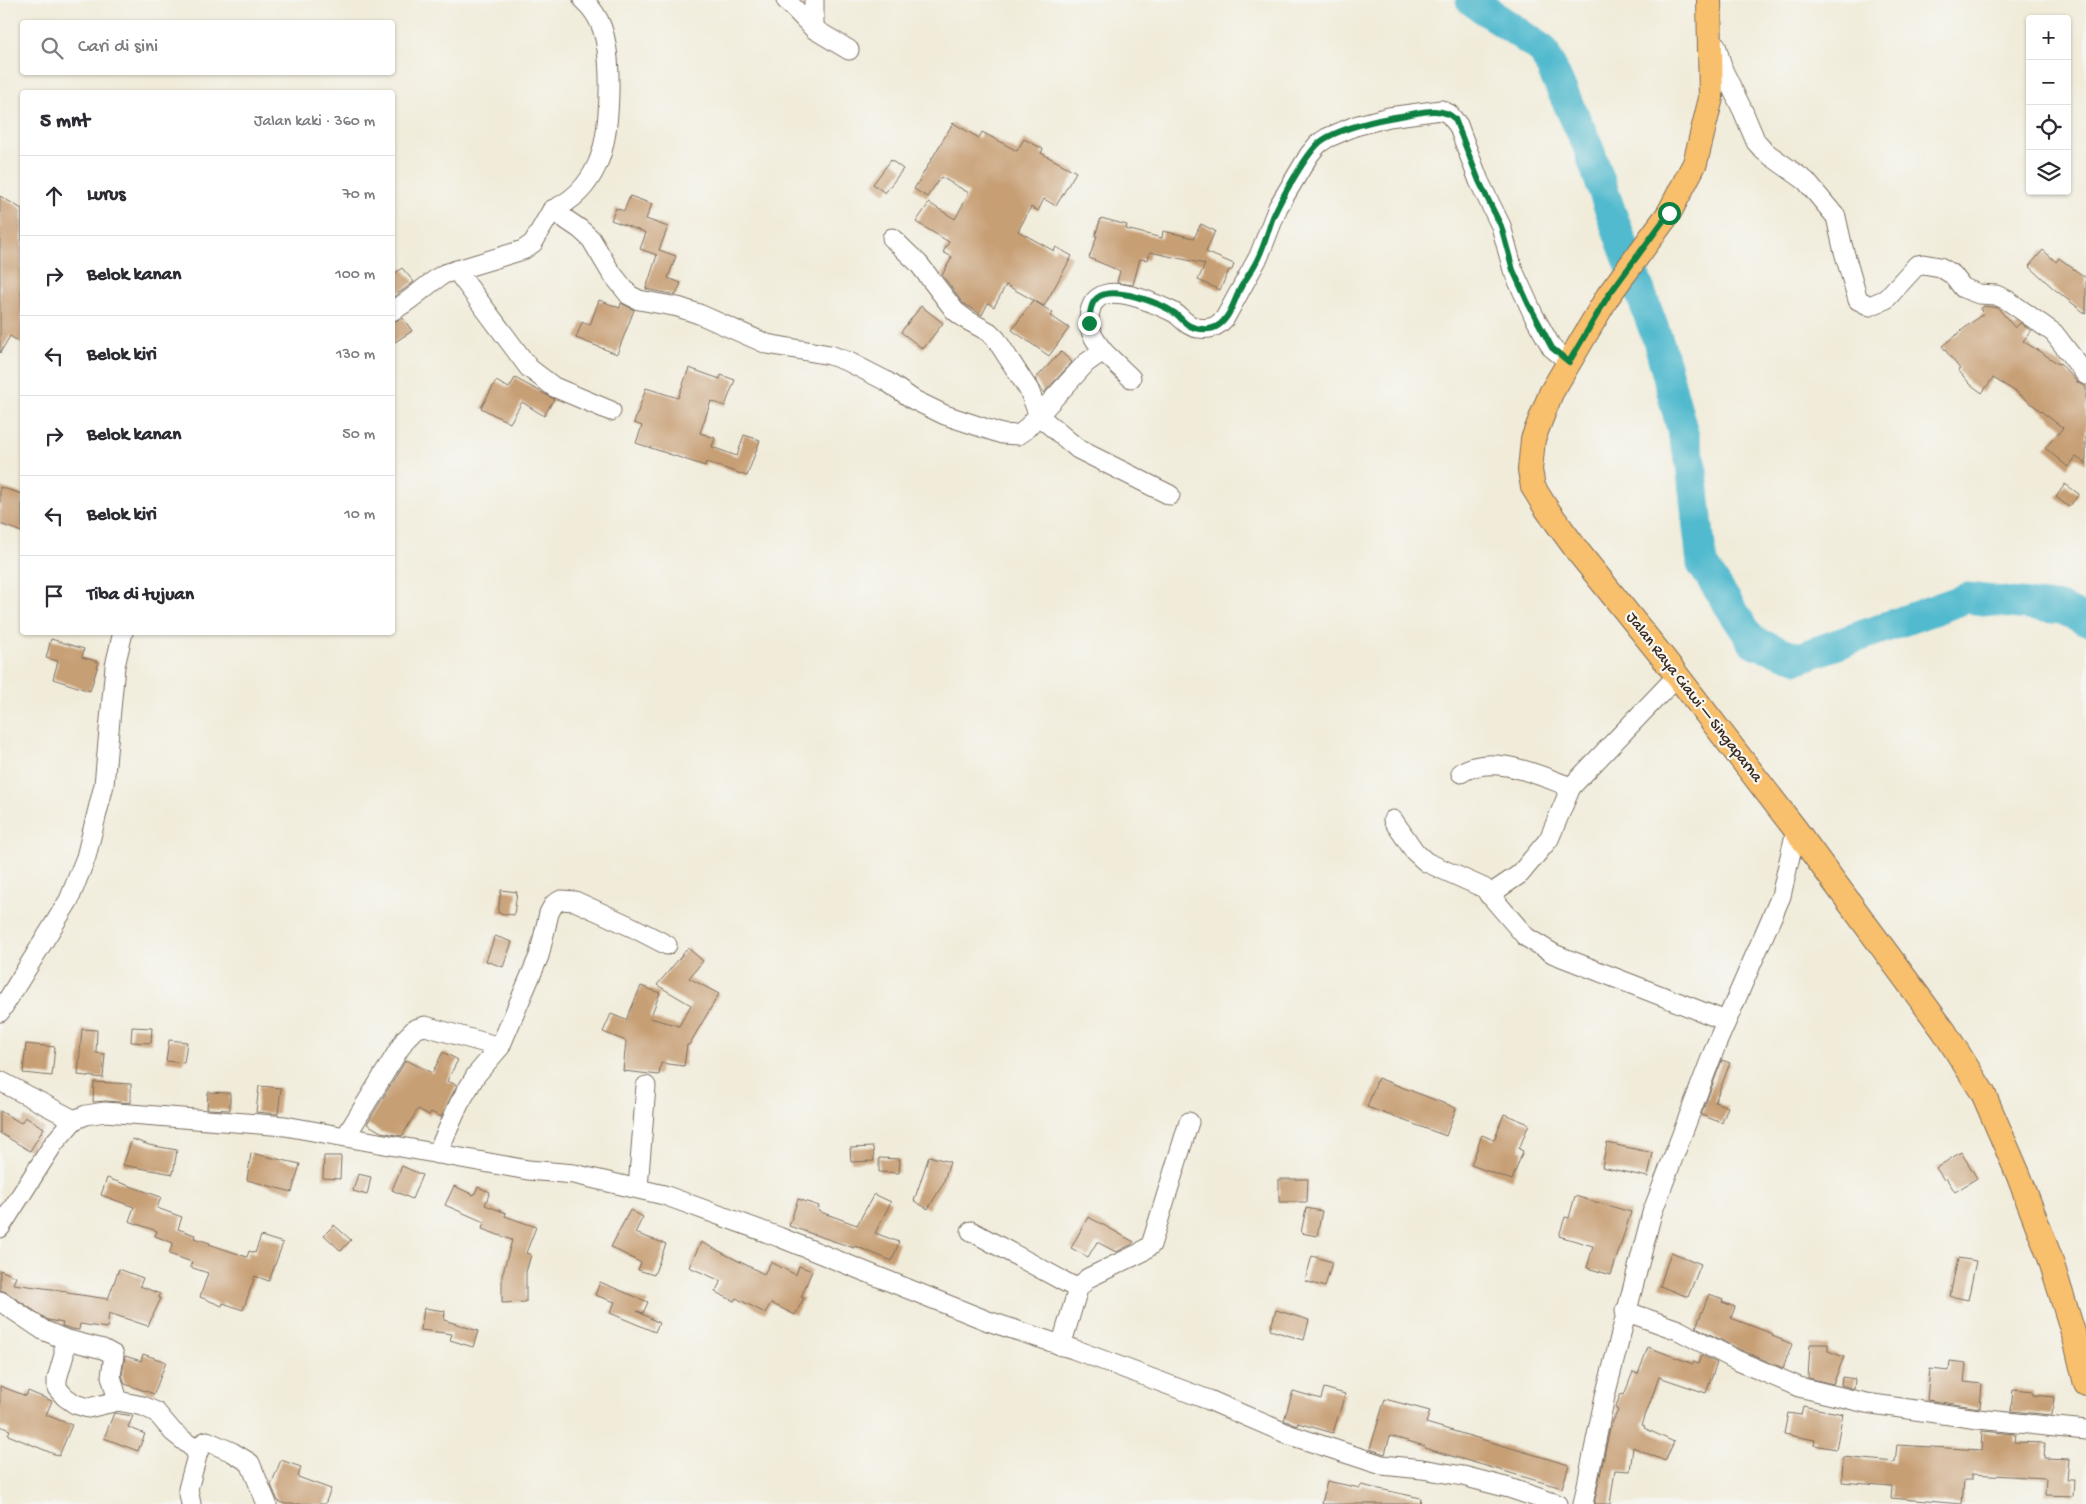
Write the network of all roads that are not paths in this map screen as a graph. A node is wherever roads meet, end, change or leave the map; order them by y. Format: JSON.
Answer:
{"nodes":[{"id":1,"x":583,"y":0,"type":"edge"},
{"id":2,"x":786,"y":0,"type":"edge"},
{"id":3,"x":814,"y":0,"type":"edge"},
{"id":4,"x":1709,"y":10,"type":"edge"},
{"id":5,"x":814,"y":29,"type":"junction"},
{"id":6,"x":849,"y":50,"type":"dead end"},
{"id":7,"x":552,"y":210,"type":"junction"},
{"id":8,"x":892,"y":238,"type":"dead end"},
{"id":9,"x":456,"y":270,"type":"junction"},
{"id":10,"x":395,"y":309,"type":"edge"},
{"id":11,"x":1103,"y":351,"type":"junction"},
{"id":12,"x":1569,"y":362,"type":"junction"},
{"id":13,"x":2086,"y":375,"type":"edge"},
{"id":14,"x":1131,"y":378,"type":"dead end"},
{"id":15,"x":611,"y":411,"type":"dead end"},
{"id":16,"x":1039,"y":416,"type":"junction"},
{"id":17,"x":1170,"y":495,"type":"dead end"},
{"id":18,"x":122,"y":635,"type":"edge"},
{"id":19,"x":1677,"y":676,"type":"junction"},
{"id":20,"x":1460,"y":773,"type":"dead end"},
{"id":21,"x":1570,"y":787,"type":"junction"},
{"id":22,"x":1393,"y":820,"type":"dead end"},
{"id":23,"x":1796,"y":830,"type":"junction"},
{"id":24,"x":1490,"y":895,"type":"junction"},
{"id":25,"x":667,"y":945,"type":"dead end"},
{"id":26,"x":0,"y":1012,"type":"edge"},
{"id":27,"x":1726,"y":1021,"type":"junction"},
{"id":28,"x":500,"y":1047,"type":"junction"},
{"id":29,"x":0,"y":1081,"type":"edge"},
{"id":30,"x":646,"y":1086,"type":"dead end"},
{"id":31,"x":74,"y":1120,"type":"junction"},
{"id":32,"x":1189,"y":1122,"type":"dead end"},
{"id":33,"x":346,"y":1136,"type":"junction"},
{"id":34,"x":438,"y":1154,"type":"junction"},
{"id":35,"x":638,"y":1188,"type":"junction"},
{"id":36,"x":0,"y":1228,"type":"edge"},
{"id":37,"x":971,"y":1231,"type":"dead end"},
{"id":38,"x":1078,"y":1289,"type":"junction"},
{"id":39,"x":0,"y":1300,"type":"edge"},
{"id":40,"x":1625,"y":1311,"type":"junction"},
{"id":41,"x":64,"y":1339,"type":"junction"},
{"id":42,"x":1061,"y":1346,"type":"junction"},
{"id":43,"x":2086,"y":1384,"type":"edge"},
{"id":44,"x":118,"y":1401,"type":"junction"},
{"id":45,"x":2086,"y":1430,"type":"edge"},
{"id":46,"x":198,"y":1452,"type":"junction"},
{"id":47,"x":191,"y":1504,"type":"edge"},
{"id":48,"x":266,"y":1504,"type":"edge"},
{"id":49,"x":1557,"y":1504,"type":"edge"},
{"id":50,"x":1583,"y":1504,"type":"edge"}],
"edges":[{"from":1,"to":7,"type":"street"},
{"from":2,"to":5,"type":"street"},
{"from":3,"to":5,"type":"street"},
{"from":4,"to":12,"type":"main road","name":"Jalan Raya Ciawi — Singaparna"},
{"from":4,"to":13,"type":"street"},
{"from":5,"to":6,"type":"street"},
{"from":7,"to":9,"type":"street"},
{"from":7,"to":16,"type":"street"},
{"from":8,"to":16,"type":"street"},
{"from":9,"to":10,"type":"street"},
{"from":9,"to":15,"type":"street"},
{"from":11,"to":12,"type":"street"},
{"from":11,"to":14,"type":"street"},
{"from":11,"to":16,"type":"street"},
{"from":12,"to":19,"type":"main road","name":"Jalan Raya Ciawi — Singaparna"},
{"from":16,"to":17,"type":"street"},
{"from":18,"to":26,"type":"street"},
{"from":19,"to":21,"type":"street"},
{"from":19,"to":23,"type":"main road","name":"Jalan Raya Ciawi — Singaparna"},
{"from":20,"to":21,"type":"street"},
{"from":21,"to":24,"type":"street"},
{"from":22,"to":24,"type":"street"},
{"from":23,"to":27,"type":"street"},
{"from":23,"to":43,"type":"main road","name":"Jalan Raya Ciawi — Singaparna"},
{"from":24,"to":27,"type":"street"},
{"from":25,"to":28,"type":"street"},
{"from":27,"to":40,"type":"street"},
{"from":28,"to":33,"type":"street"},
{"from":28,"to":34,"type":"street"},
{"from":29,"to":31,"type":"street"},
{"from":30,"to":35,"type":"street"},
{"from":31,"to":33,"type":"street"},
{"from":31,"to":36,"type":"street"},
{"from":32,"to":38,"type":"street"},
{"from":33,"to":34,"type":"street"},
{"from":34,"to":35,"type":"street"},
{"from":35,"to":42,"type":"street"},
{"from":37,"to":38,"type":"street"},
{"from":38,"to":42,"type":"street"},
{"from":39,"to":41,"type":"street"},
{"from":40,"to":45,"type":"street"},
{"from":40,"to":50,"type":"street"},
{"from":41,"to":44,"type":"street"},
{"from":41,"to":44,"type":"street"},
{"from":42,"to":49,"type":"street"},
{"from":44,"to":46,"type":"street"},
{"from":46,"to":47,"type":"street"},
{"from":46,"to":48,"type":"street"}]}
